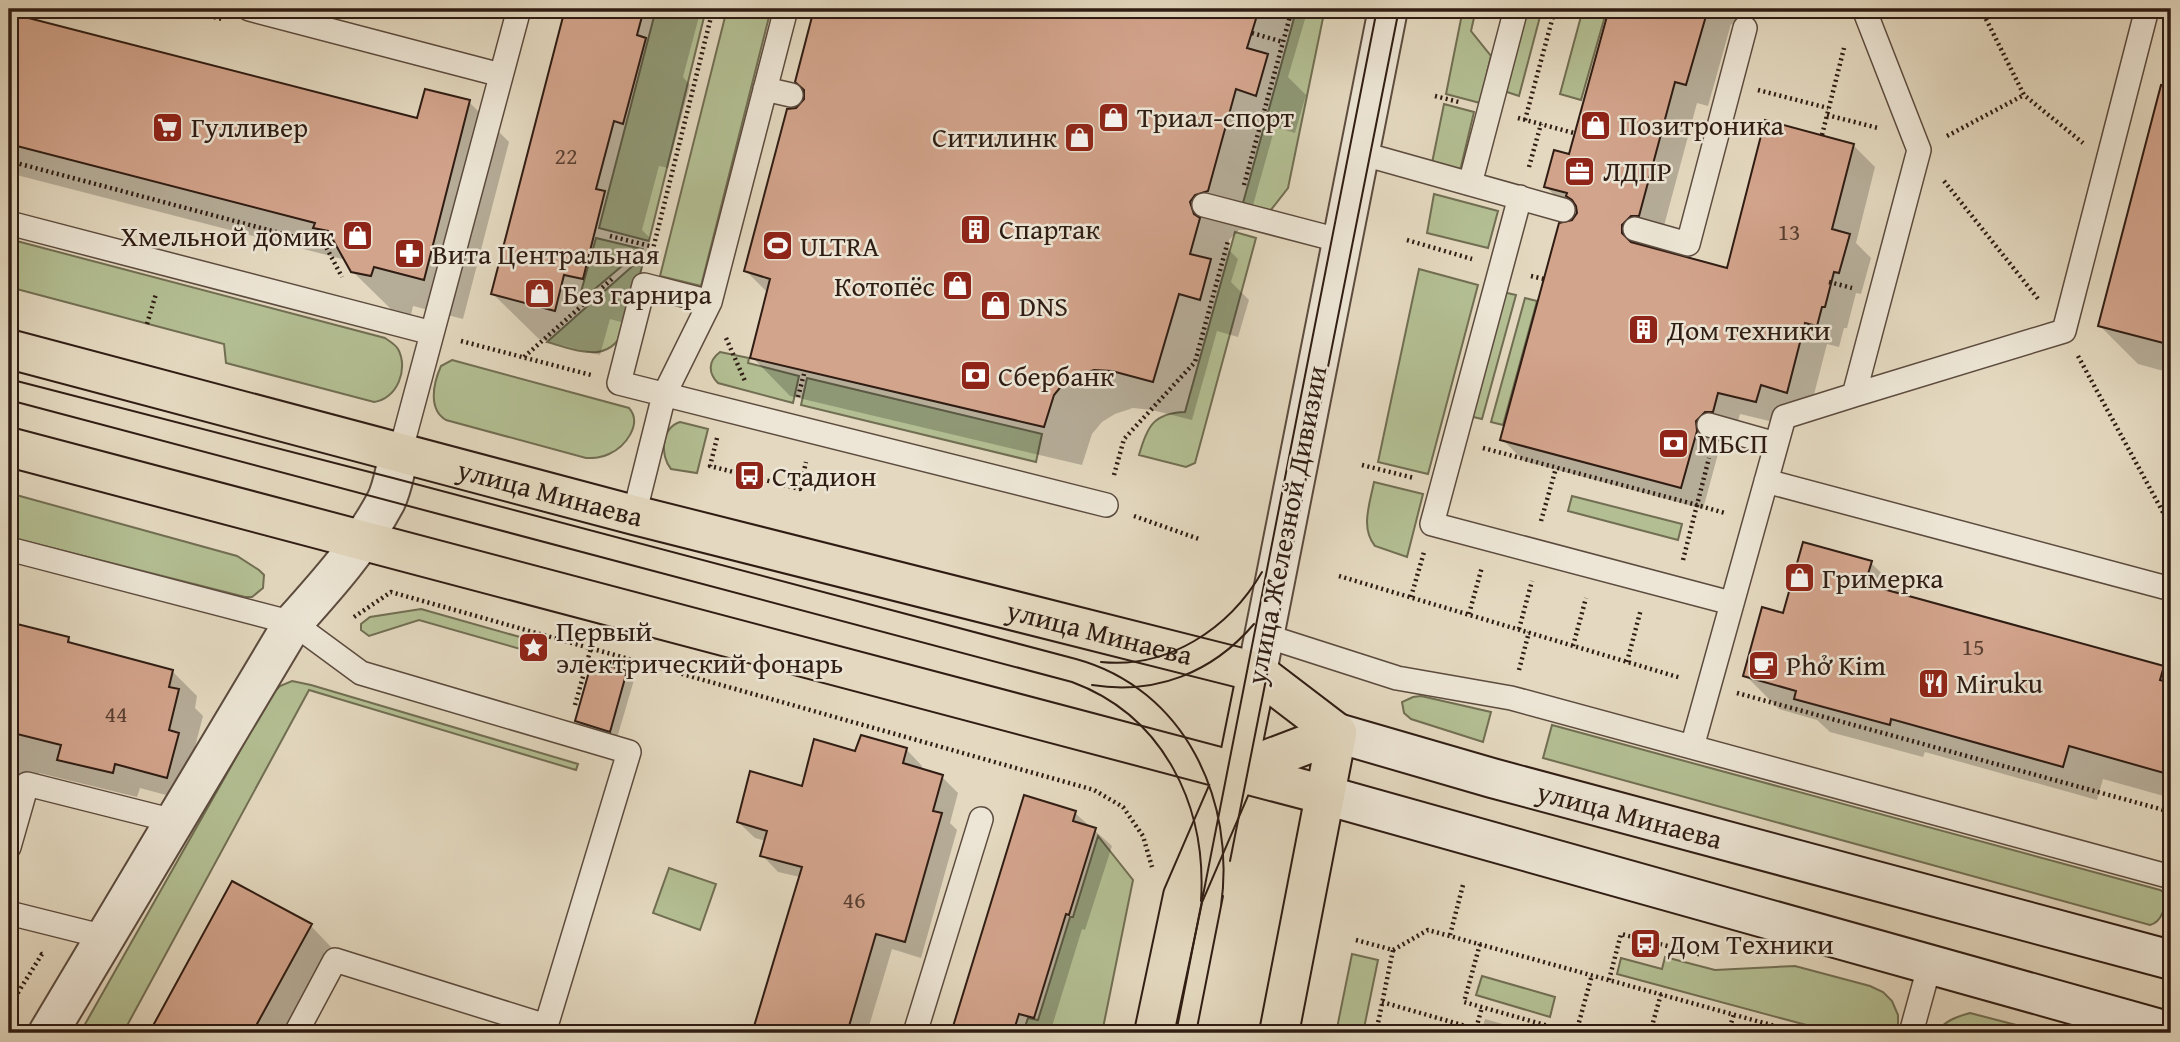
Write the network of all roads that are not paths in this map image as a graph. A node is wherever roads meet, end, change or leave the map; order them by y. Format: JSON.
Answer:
{"nodes":[{"id":1,"x":249,"y":9,"type":"edge"},
{"id":2,"x":519,"y":9,"type":"edge"},
{"id":3,"x":786,"y":9,"type":"edge"},
{"id":4,"x":1388,"y":9,"type":"edge"},
{"id":5,"x":1516,"y":9,"type":"edge"},
{"id":6,"x":1864,"y":9,"type":"edge"},
{"id":7,"x":2147,"y":9,"type":"edge"},
{"id":8,"x":1745,"y":28,"type":"dead end"},
{"id":9,"x":501,"y":75,"type":"junction"},
{"id":10,"x":765,"y":89,"type":"junction"},
{"id":11,"x":791,"y":95,"type":"dead end"},
{"id":12,"x":1360,"y":153,"type":"junction"},
{"id":13,"x":1470,"y":184,"type":"junction"},
{"id":14,"x":1520,"y":197,"type":"junction"},
{"id":15,"x":1204,"y":205,"type":"dead end"},
{"id":16,"x":1563,"y":210,"type":"dead end"},
{"id":17,"x":9,"y":223,"type":"edge"},
{"id":18,"x":1635,"y":229,"type":"dead end"},
{"id":19,"x":1342,"y":241,"type":"junction"},
{"id":20,"x":710,"y":302,"type":"junction"},
{"id":21,"x":432,"y":333,"type":"junction"},
{"id":22,"x":9,"y":348,"type":"edge"},
{"id":23,"x":1854,"y":394,"type":"junction"},
{"id":24,"x":664,"y":395,"type":"junction"},
{"id":25,"x":1709,"y":425,"type":"dead end"},
{"id":26,"x":1776,"y":444,"type":"junction"},
{"id":27,"x":9,"y":447,"type":"edge"},
{"id":28,"x":400,"y":453,"type":"junction"},
{"id":29,"x":1766,"y":481,"type":"junction"},
{"id":30,"x":1106,"y":505,"type":"road end"},
{"id":31,"x":634,"y":514,"type":"junction"},
{"id":32,"x":361,"y":541,"type":"junction"},
{"id":33,"x":9,"y":549,"type":"edge"},
{"id":34,"x":2171,"y":589,"type":"edge"},
{"id":35,"x":1731,"y":603,"type":"junction"},
{"id":36,"x":293,"y":623,"type":"junction"},
{"id":37,"x":1260,"y":654,"type":"junction"},
{"id":38,"x":1337,"y":733,"type":"junction"},
{"id":39,"x":1692,"y":747,"type":"junction"},
{"id":40,"x":1237,"y":771,"type":"junction"},
{"id":41,"x":1325,"y":794,"type":"junction"},
{"id":42,"x":981,"y":819,"type":"dead end"},
{"id":43,"x":174,"y":821,"type":"junction"},
{"id":44,"x":9,"y":847,"type":"edge"},
{"id":45,"x":2171,"y":877,"type":"edge"},
{"id":46,"x":9,"y":912,"type":"edge"},
{"id":47,"x":105,"y":937,"type":"junction"},
{"id":48,"x":2171,"y":960,"type":"edge"},
{"id":49,"x":1930,"y":964,"type":"junction"},
{"id":50,"x":551,"y":1030,"type":"edge"},
{"id":51,"x":2171,"y":1032,"type":"edge"},
{"id":52,"x":48,"y":1033,"type":"edge"},
{"id":53,"x":296,"y":1033,"type":"edge"},
{"id":54,"x":915,"y":1033,"type":"edge"},
{"id":55,"x":1154,"y":1033,"type":"edge"},
{"id":56,"x":1279,"y":1033,"type":"edge"},
{"id":57,"x":1911,"y":1033,"type":"edge"}],
"edges":[{"from":1,"to":9,"type":"lane"},
{"from":2,"to":9,"type":"lane"},
{"from":3,"to":10,"type":"lane"},
{"from":4,"to":12,"type":"main road","name":"улица Железной Дивизии"},
{"from":5,"to":13,"type":"lane"},
{"from":6,"to":23,"type":"lane"},
{"from":7,"to":23,"type":"lane"},
{"from":8,"to":18,"type":"lane"},
{"from":9,"to":21,"type":"lane"},
{"from":10,"to":11,"type":"lane"},
{"from":10,"to":20,"type":"lane"},
{"from":12,"to":13,"type":"lane"},
{"from":12,"to":19,"type":"main road","name":"улица Железной Дивизии"},
{"from":13,"to":14,"type":"lane"},
{"from":14,"to":16,"type":"lane"},
{"from":14,"to":35,"type":"lane"},
{"from":15,"to":19,"type":"lane"},
{"from":17,"to":21,"type":"lane"},
{"from":19,"to":37,"type":"main road","name":"улица Железной Дивизии"},
{"from":20,"to":24,"type":"lane"},
{"from":20,"to":24,"type":"lane"},
{"from":21,"to":28,"type":"lane"},
{"from":22,"to":28,"type":"main road","name":"улица Минаева"},
{"from":23,"to":26,"type":"lane"},
{"from":24,"to":30,"type":"lane"},
{"from":24,"to":31,"type":"lane"},
{"from":25,"to":26,"type":"lane"},
{"from":26,"to":29,"type":"lane"},
{"from":27,"to":32,"type":"main road"},
{"from":28,"to":31,"type":"main road","name":"улица Минаева"},
{"from":28,"to":32,"type":"main road"},
{"from":29,"to":34,"type":"lane"},
{"from":29,"to":35,"type":"lane"},
{"from":31,"to":37,"type":"main road","name":"улица Минаева"},
{"from":32,"to":36,"type":"main road"},
{"from":32,"to":40,"type":"main road"},
{"from":33,"to":36,"type":"lane"},
{"from":35,"to":39,"type":"lane"},
{"from":36,"to":43,"type":"main road"},
{"from":36,"to":50,"type":"lane"},
{"from":37,"to":38,"type":"main road","name":"улица Минаева"},
{"from":37,"to":39,"type":"lane"},
{"from":37,"to":40,"type":"main road","name":"улица Железной Дивизии"},
{"from":38,"to":40,"type":"main road"},
{"from":38,"to":41,"type":"main road"},
{"from":38,"to":48,"type":"main road","name":"улица Минаева"},
{"from":39,"to":45,"type":"lane"},
{"from":40,"to":41,"type":"main road"},
{"from":40,"to":55,"type":"main road","name":"улица Железной Дивизии"},
{"from":41,"to":49,"type":"main road"},
{"from":41,"to":56,"type":"main road"},
{"from":42,"to":54,"type":"lane"},
{"from":43,"to":44,"type":"lane"},
{"from":43,"to":47,"type":"main road"},
{"from":46,"to":47,"type":"lane"},
{"from":47,"to":52,"type":"main road"},
{"from":49,"to":51,"type":"main road"},
{"from":49,"to":57,"type":"lane"},
{"from":50,"to":53,"type":"lane"}]}
